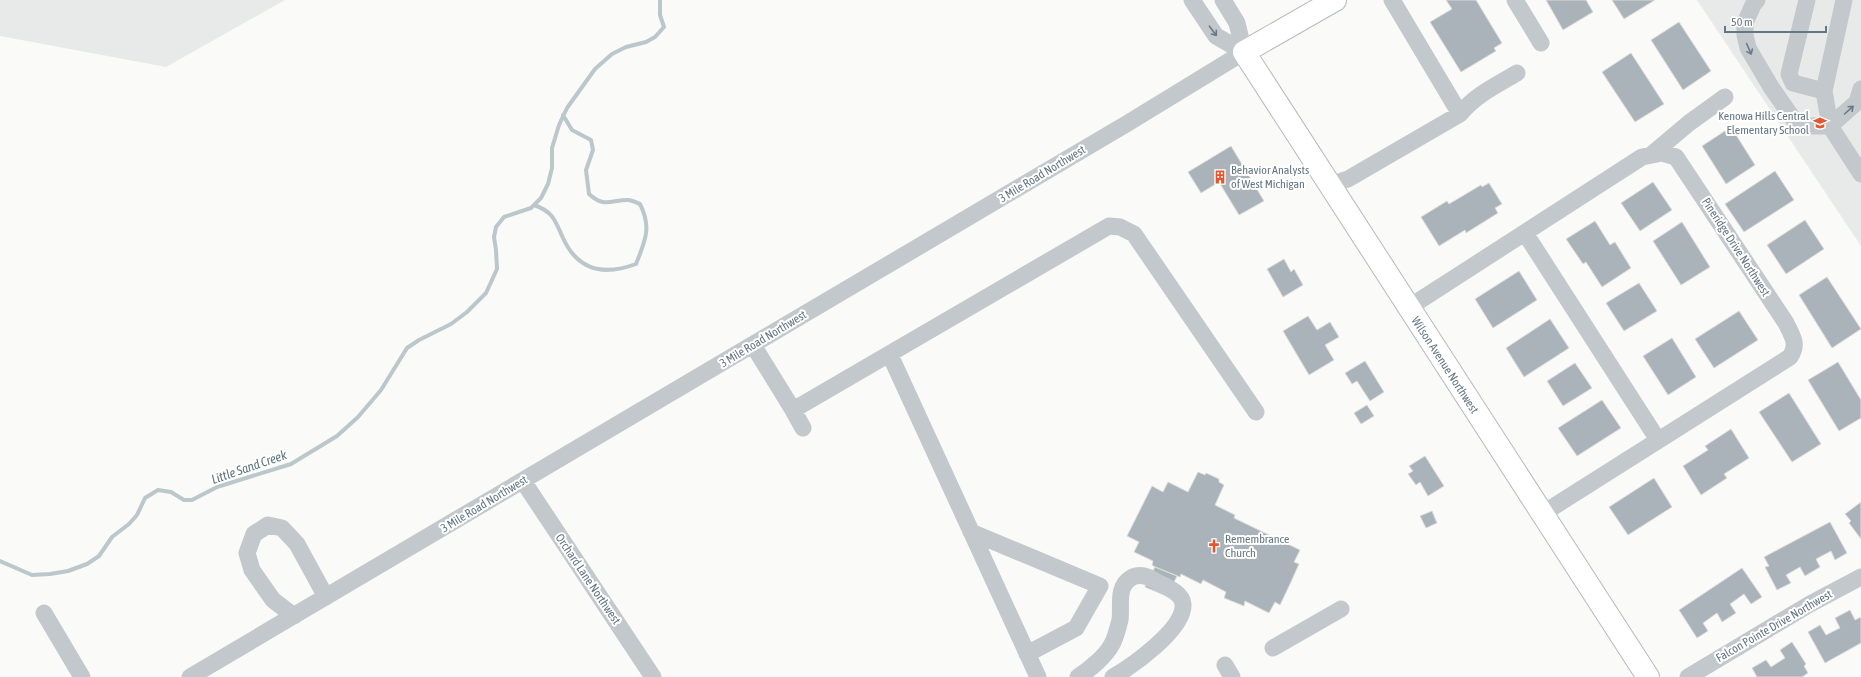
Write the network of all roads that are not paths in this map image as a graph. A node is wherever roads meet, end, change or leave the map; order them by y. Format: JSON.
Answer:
{"nodes":[{"id":1,"x":1192,"y":0,"type":"edge"},
{"id":2,"x":1223,"y":0,"type":"edge"},
{"id":3,"x":1336,"y":0,"type":"edge"},
{"id":4,"x":1392,"y":0,"type":"edge"},
{"id":5,"x":1515,"y":0,"type":"edge"},
{"id":6,"x":1756,"y":0,"type":"edge"},
{"id":7,"x":1807,"y":0,"type":"edge"},
{"id":8,"x":1844,"y":0,"type":"edge"},
{"id":9,"x":1542,"y":43,"type":"dead end"},
{"id":10,"x":1244,"y":52,"type":"junction"},
{"id":11,"x":1517,"y":73,"type":"dead end"},
{"id":12,"x":1861,"y":89,"type":"edge"},
{"id":13,"x":1824,"y":91,"type":"junction"},
{"id":14,"x":1725,"y":97,"type":"dead end"},
{"id":15,"x":1460,"y":114,"type":"junction"},
{"id":16,"x":1830,"y":126,"type":"junction"},
{"id":17,"x":1651,"y":155,"type":"junction"},
{"id":18,"x":1861,"y":174,"type":"edge"},
{"id":19,"x":1329,"y":185,"type":"junction"},
{"id":20,"x":1525,"y":233,"type":"junction"},
{"id":21,"x":1408,"y":308,"type":"junction"},
{"id":22,"x":753,"y":345,"type":"junction"},
{"id":23,"x":890,"y":355,"type":"junction"},
{"id":24,"x":793,"y":410,"type":"junction"},
{"id":25,"x":1256,"y":412,"type":"dead end"},
{"id":26,"x":803,"y":428,"type":"dead end"},
{"id":27,"x":1658,"y":440,"type":"junction"},
{"id":28,"x":523,"y":481,"type":"junction"},
{"id":29,"x":1542,"y":514,"type":"junction"},
{"id":30,"x":971,"y":532,"type":"junction"},
{"id":31,"x":1861,"y":577,"type":"edge"},
{"id":32,"x":1100,"y":586,"type":"junction"},
{"id":33,"x":1121,"y":593,"type":"junction"},
{"id":34,"x":326,"y":597,"type":"junction"},
{"id":35,"x":1341,"y":609,"type":"dead end"},
{"id":36,"x":44,"y":613,"type":"dead end"},
{"id":37,"x":294,"y":616,"type":"junction"},
{"id":38,"x":1273,"y":648,"type":"dead end"},
{"id":39,"x":1027,"y":654,"type":"junction"},
{"id":40,"x":82,"y":677,"type":"edge"},
{"id":41,"x":190,"y":677,"type":"edge"},
{"id":42,"x":653,"y":677,"type":"edge"},
{"id":43,"x":1038,"y":677,"type":"edge"},
{"id":44,"x":1078,"y":677,"type":"edge"},
{"id":45,"x":1113,"y":677,"type":"edge"},
{"id":46,"x":1648,"y":677,"type":"edge"},
{"id":47,"x":1688,"y":677,"type":"edge"}],
"edges":[{"from":1,"to":10,"type":"street","one_way":true},
{"from":2,"to":10,"type":"street"},
{"from":3,"to":10,"type":"main road","name":"3 Mile Road Northwest"},
{"from":4,"to":15,"type":"street"},
{"from":5,"to":9,"type":"street"},
{"from":6,"to":16,"type":"street","one_way":true},
{"from":7,"to":13,"type":"street"},
{"from":8,"to":13,"type":"street"},
{"from":10,"to":19,"type":"main road","name":"Wilson Avenue Northwest"},
{"from":10,"to":22,"type":"street","name":"3 Mile Road Northwest"},
{"from":11,"to":15,"type":"street"},
{"from":16,"to":12,"type":"street","one_way":true},
{"from":13,"to":16,"type":"street"},
{"from":14,"to":17,"type":"street"},
{"from":15,"to":19,"type":"street"},
{"from":16,"to":18,"type":"street"},
{"from":17,"to":20,"type":"street","name":"Pineridge Drive Northwest"},
{"from":17,"to":27,"type":"street","name":"Pineridge Drive Northwest"},
{"from":19,"to":21,"type":"main road","name":"Wilson Avenue Northwest"},
{"from":20,"to":21,"type":"street","name":"Pineridge Drive Northwest"},
{"from":20,"to":27,"type":"street"},
{"from":21,"to":29,"type":"main road","name":"Wilson Avenue Northwest"},
{"from":22,"to":24,"type":"street"},
{"from":22,"to":28,"type":"street","name":"3 Mile Road Northwest"},
{"from":23,"to":24,"type":"street"},
{"from":23,"to":25,"type":"street"},
{"from":23,"to":30,"type":"street"},
{"from":24,"to":26,"type":"street"},
{"from":27,"to":29,"type":"street","name":"Pineridge Drive Northwest"},
{"from":28,"to":34,"type":"street","name":"3 Mile Road Northwest"},
{"from":28,"to":42,"type":"street","name":"Orchard Lane Northwest"},
{"from":29,"to":46,"type":"main road","name":"Wilson Avenue Northwest"},
{"from":30,"to":32,"type":"street"},
{"from":30,"to":39,"type":"street"},
{"from":31,"to":47,"type":"street","name":"Falcon Pointe Drive Northwest"},
{"from":32,"to":33,"type":"street"},
{"from":32,"to":39,"type":"street"},
{"from":33,"to":44,"type":"street"},
{"from":33,"to":45,"type":"street"},
{"from":34,"to":37,"type":"street","name":"3 Mile Road Northwest"},
{"from":34,"to":37,"type":"street"},
{"from":35,"to":38,"type":"street"},
{"from":36,"to":40,"type":"street"},
{"from":37,"to":41,"type":"street","name":"3 Mile Road Northwest"},
{"from":39,"to":43,"type":"street"}]}
